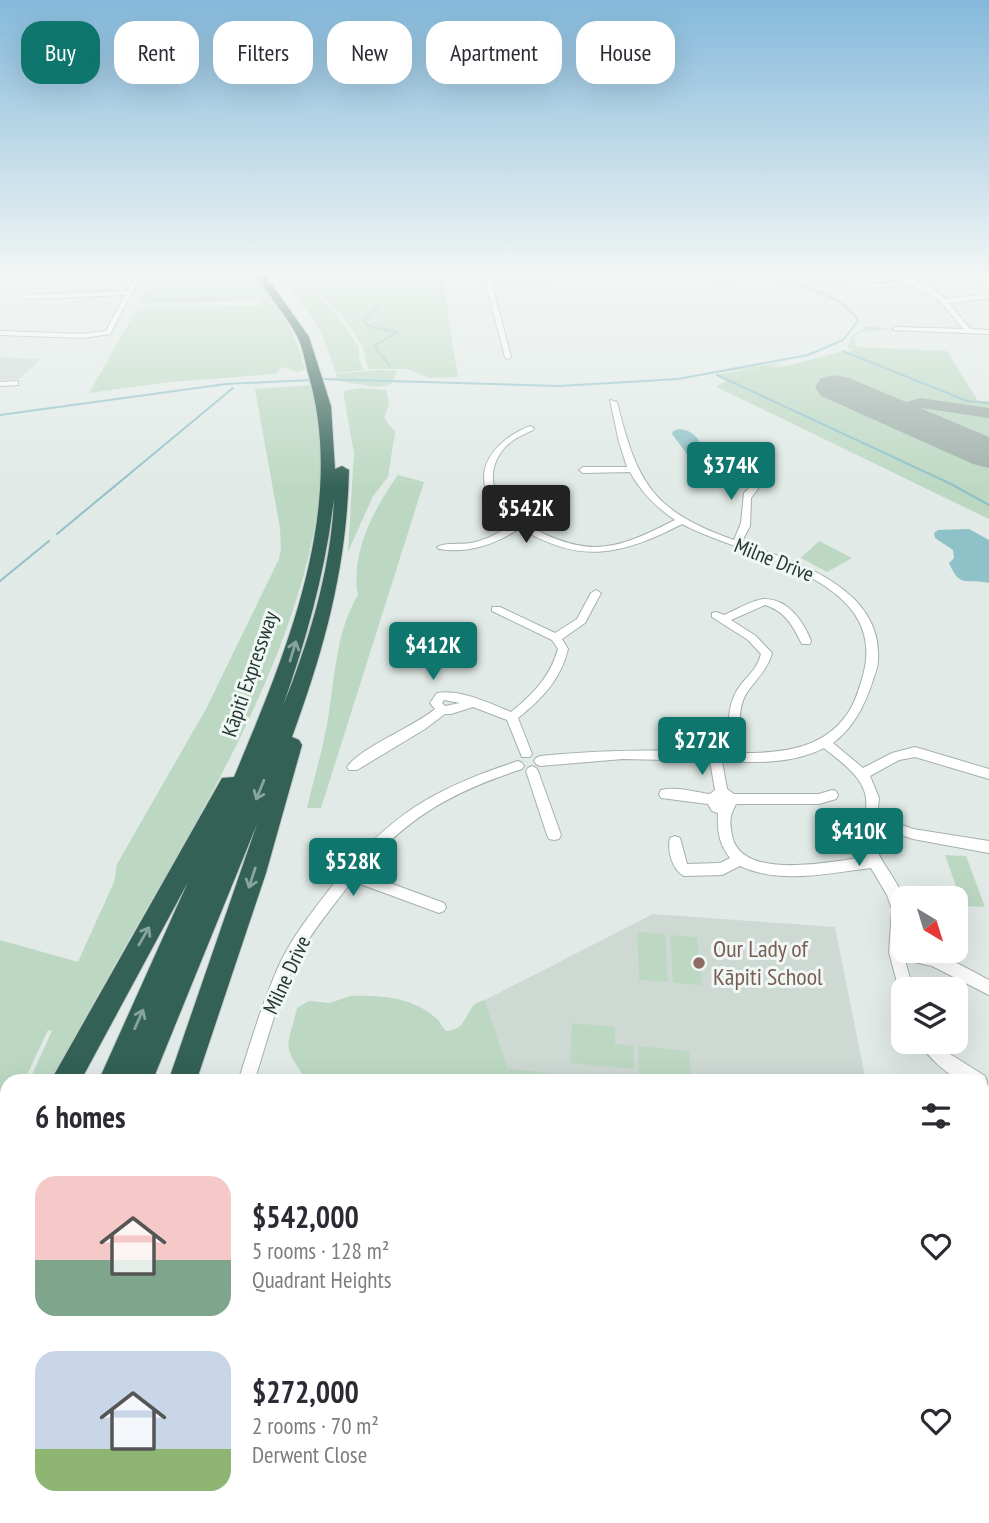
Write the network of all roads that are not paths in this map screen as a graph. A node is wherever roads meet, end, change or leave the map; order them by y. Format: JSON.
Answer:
{"nodes":[{"id":1,"x":306,"y":347,"type":"edge"},
{"id":2,"x":319,"y":347,"type":"edge"},
{"id":3,"x":506,"y":347,"type":"edge"},
{"id":4,"x":322,"y":354,"type":"dead end"},
{"id":5,"x":508,"y":357,"type":"dead end"},
{"id":6,"x":15,"y":383,"type":"dead end"},
{"id":7,"x":0,"y":384,"type":"edge"},
{"id":8,"x":328,"y":386,"type":"junction"},
{"id":9,"x":613,"y":402,"type":"dead end"},
{"id":10,"x":530,"y":428,"type":"dead end"},
{"id":11,"x":631,"y":469,"type":"junction"},
{"id":12,"x":583,"y":470,"type":"dead end"},
{"id":13,"x":756,"y":486,"type":"dead end"},
{"id":14,"x":682,"y":520,"type":"junction"},
{"id":15,"x":519,"y":524,"type":"junction"},
{"id":16,"x":736,"y":544,"type":"junction"},
{"id":17,"x":442,"y":547,"type":"dead end"},
{"id":18,"x":596,"y":593,"type":"dead end"},
{"id":19,"x":496,"y":608,"type":"dead end"},
{"id":20,"x":556,"y":638,"type":"junction"},
{"id":21,"x":806,"y":640,"type":"dead end"},
{"id":22,"x":306,"y":670,"type":"junction"},
{"id":23,"x":279,"y":692,"type":"junction"},
{"id":24,"x":512,"y":717,"type":"junction"},
{"id":25,"x":825,"y":743,"type":"junction"},
{"id":26,"x":715,"y":755,"type":"junction"},
{"id":27,"x":738,"y":756,"type":"junction"},
{"id":28,"x":529,"y":763,"type":"junction"},
{"id":29,"x":354,"y":767,"type":"dead end"},
{"id":30,"x":863,"y":774,"type":"junction"},
{"id":31,"x":989,"y":774,"type":"edge"},
{"id":32,"x":665,"y":794,"type":"dead end"},
{"id":33,"x":832,"y":796,"type":"dead end"},
{"id":34,"x":722,"y":800,"type":"junction"},
{"id":35,"x":870,"y":819,"type":"junction"},
{"id":36,"x":554,"y":835,"type":"dead end"},
{"id":37,"x":675,"y":842,"type":"dead end"},
{"id":38,"x":989,"y":846,"type":"edge"},
{"id":39,"x":739,"y":860,"type":"junction"},
{"id":40,"x":875,"y":862,"type":"junction"},
{"id":41,"x":349,"y":874,"type":"junction"},
{"id":42,"x":891,"y":886,"type":"edge"},
{"id":43,"x":439,"y":907,"type":"dead end"},
{"id":44,"x":941,"y":963,"type":"edge"},
{"id":45,"x":989,"y":988,"type":"edge"},
{"id":46,"x":939,"y":1054,"type":"edge"},
{"id":47,"x":68,"y":1074,"type":"edge"},
{"id":48,"x":115,"y":1074,"type":"edge"},
{"id":49,"x":141,"y":1074,"type":"edge"},
{"id":50,"x":185,"y":1074,"type":"edge"},
{"id":51,"x":249,"y":1074,"type":"edge"},
{"id":52,"x":967,"y":1074,"type":"edge"}],
"edges":[{"from":1,"to":8,"type":"highway","name":"Kāpiti Expressway"},
{"from":2,"to":4,"type":"highway"},
{"from":3,"to":5,"type":"street"},
{"from":6,"to":7,"type":"street"},
{"from":8,"to":22,"type":"highway","name":"Kāpiti Expressway"},
{"from":23,"to":8,"type":"highway","name":"Kāpiti Expressway","one_way":true},
{"from":9,"to":11,"type":"street","name":"Milne Drive"},
{"from":10,"to":15,"type":"street"},
{"from":11,"to":12,"type":"street"},
{"from":11,"to":14,"type":"street","name":"Milne Drive"},
{"from":13,"to":16,"type":"street"},
{"from":14,"to":15,"type":"street"},
{"from":14,"to":16,"type":"street","name":"Milne Drive"},
{"from":15,"to":17,"type":"street"},
{"from":16,"to":25,"type":"street","name":"Milne Drive"},
{"from":18,"to":20,"type":"street"},
{"from":19,"to":20,"type":"street"},
{"from":20,"to":24,"type":"street"},
{"from":21,"to":27,"type":"street"},
{"from":22,"to":49,"type":"highway","name":"Kāpiti Expressway","one_way":true},
{"from":22,"to":50,"type":"highway","one_way":true},
{"from":47,"to":23,"type":"highway","one_way":true},
{"from":48,"to":23,"type":"highway","name":"Kāpiti Expressway","one_way":true},
{"from":24,"to":28,"type":"street"},
{"from":24,"to":29,"type":"street"},
{"from":25,"to":27,"type":"street","name":"Milne Drive"},
{"from":25,"to":30,"type":"street"},
{"from":26,"to":27,"type":"street","name":"Milne Drive"},
{"from":26,"to":28,"type":"street","name":"Milne Drive"},
{"from":26,"to":34,"type":"street"},
{"from":28,"to":36,"type":"street"},
{"from":28,"to":41,"type":"street","name":"Milne Drive"},
{"from":30,"to":31,"type":"street"},
{"from":30,"to":35,"type":"street"},
{"from":32,"to":34,"type":"street"},
{"from":33,"to":34,"type":"street"},
{"from":34,"to":39,"type":"street"},
{"from":35,"to":38,"type":"street"},
{"from":35,"to":40,"type":"street"},
{"from":37,"to":39,"type":"street"},
{"from":39,"to":40,"type":"street"},
{"from":40,"to":42,"type":"street"},
{"from":41,"to":43,"type":"street"},
{"from":41,"to":51,"type":"street","name":"Milne Drive"},
{"from":44,"to":45,"type":"street"},
{"from":46,"to":52,"type":"street"}]}
